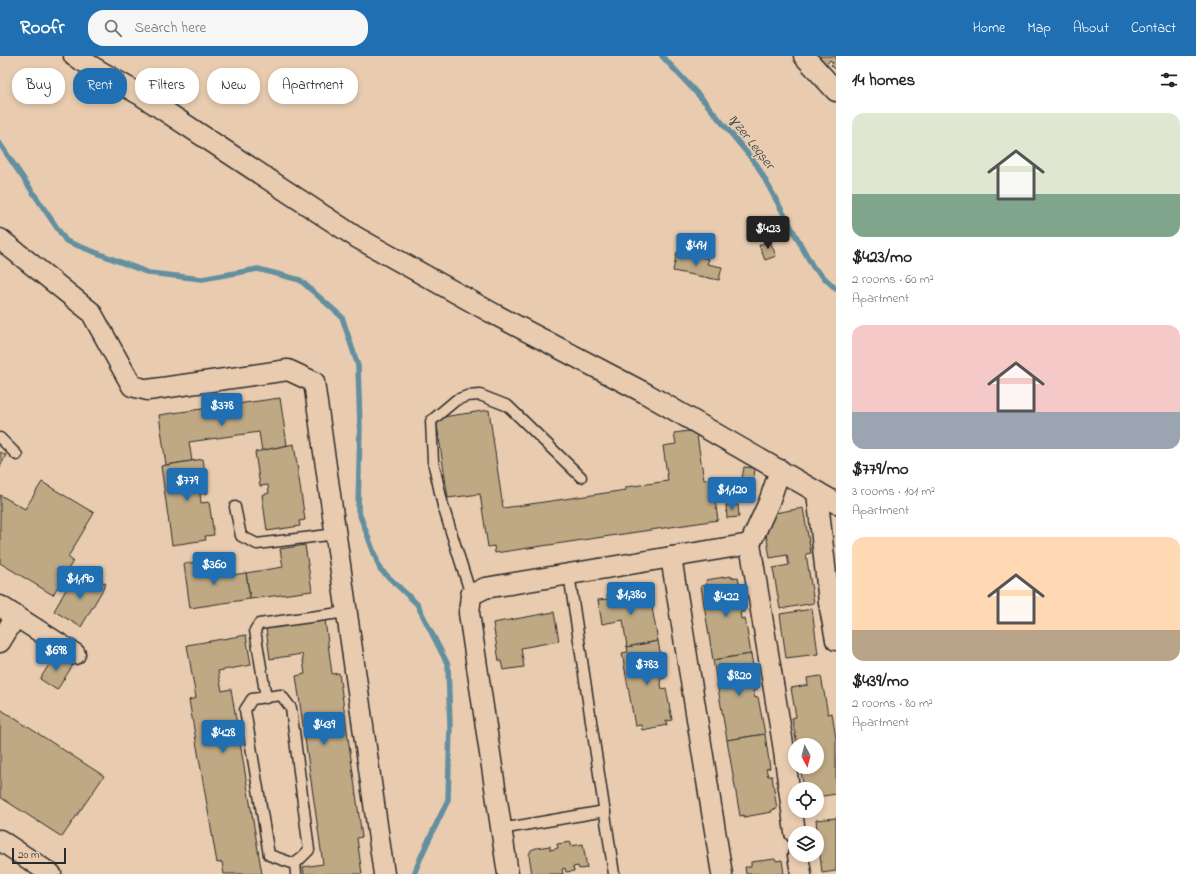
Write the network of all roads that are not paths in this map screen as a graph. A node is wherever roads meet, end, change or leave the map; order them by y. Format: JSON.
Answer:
{"nodes":[{"id":1,"x":74,"y":56,"type":"edge"},
{"id":2,"x":804,"y":56,"type":"edge"},
{"id":3,"x":836,"y":91,"type":"edge"},
{"id":4,"x":0,"y":239,"type":"edge"},
{"id":5,"x":0,"y":438,"type":"edge"},
{"id":6,"x":17,"y":455,"type":"dead end"},
{"id":7,"x":780,"y":470,"type":"junction"},
{"id":8,"x":581,"y":477,"type":"dead end"},
{"id":9,"x":816,"y":492,"type":"junction"},
{"id":10,"x":836,"y":503,"type":"edge"},
{"id":11,"x":234,"y":507,"type":"dead end"},
{"id":12,"x":336,"y":534,"type":"junction"},
{"id":13,"x":750,"y":544,"type":"junction"},
{"id":14,"x":671,"y":557,"type":"junction"},
{"id":15,"x":569,"y":574,"type":"junction"},
{"id":16,"x":471,"y":595,"type":"junction"},
{"id":17,"x":8,"y":611,"type":"edge"},
{"id":18,"x":347,"y":612,"type":"junction"},
{"id":19,"x":836,"y":640,"type":"edge"},
{"id":20,"x":0,"y":642,"type":"edge"},
{"id":21,"x":75,"y":654,"type":"dead end"},
{"id":22,"x":266,"y":698,"type":"junction"},
{"id":23,"x":605,"y":811,"type":"junction"},
{"id":24,"x":794,"y":826,"type":"edge"},
{"id":25,"x":501,"y":829,"type":"junction"},
{"id":26,"x":0,"y":840,"type":"edge"},
{"id":27,"x":799,"y":862,"type":"edge"},
{"id":28,"x":296,"y":869,"type":"edge"},
{"id":29,"x":51,"y":874,"type":"edge"},
{"id":30,"x":384,"y":874,"type":"edge"},
{"id":31,"x":508,"y":874,"type":"edge"},
{"id":32,"x":614,"y":874,"type":"edge"},
{"id":33,"x":722,"y":874,"type":"edge"},
{"id":34,"x":801,"y":874,"type":"edge"}],
"edges":[{"from":1,"to":7,"type":"street"},
{"from":2,"to":3,"type":"street"},
{"from":4,"to":12,"type":"street"},
{"from":5,"to":6,"type":"lane"},
{"from":7,"to":9,"type":"street"},
{"from":7,"to":13,"type":"street"},
{"from":8,"to":16,"type":"lane"},
{"from":9,"to":10,"type":"street"},
{"from":9,"to":19,"type":"street"},
{"from":11,"to":12,"type":"lane"},
{"from":12,"to":18,"type":"street"},
{"from":13,"to":14,"type":"street"},
{"from":13,"to":24,"type":"street"},
{"from":14,"to":15,"type":"street"},
{"from":14,"to":33,"type":"street"},
{"from":15,"to":16,"type":"street"},
{"from":15,"to":23,"type":"lane"},
{"from":16,"to":25,"type":"street"},
{"from":17,"to":20,"type":"street"},
{"from":17,"to":21,"type":"street"},
{"from":18,"to":22,"type":"lane"},
{"from":18,"to":30,"type":"street"},
{"from":22,"to":28,"type":"lane"},
{"from":22,"to":28,"type":"lane"},
{"from":23,"to":25,"type":"lane"},
{"from":23,"to":32,"type":"lane"},
{"from":25,"to":31,"type":"street"},
{"from":26,"to":29,"type":"street"},
{"from":27,"to":34,"type":"street"}]}
